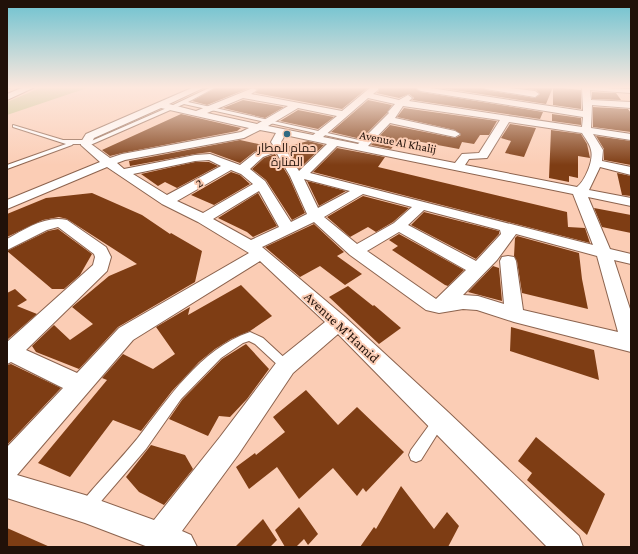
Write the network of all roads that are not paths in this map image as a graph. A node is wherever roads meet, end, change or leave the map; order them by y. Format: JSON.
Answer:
{"nodes":[{"id":1,"x":149,"y":113,"type":"edge"},
{"id":2,"x":193,"y":113,"type":"edge"},
{"id":3,"x":201,"y":113,"type":"edge"},
{"id":4,"x":226,"y":113,"type":"edge"},
{"id":5,"x":287,"y":113,"type":"edge"},
{"id":6,"x":337,"y":113,"type":"edge"},
{"id":7,"x":395,"y":113,"type":"edge"},
{"id":8,"x":470,"y":113,"type":"edge"},
{"id":9,"x":575,"y":113,"type":"edge"},
{"id":10,"x":197,"y":114,"type":"junction"},
{"id":11,"x":343,"y":114,"type":"joint"},
{"id":12,"x":588,"y":115,"type":"joint"},
{"id":13,"x":506,"y":118,"type":"junction"},
{"id":14,"x":389,"y":120,"type":"junction"},
{"id":15,"x":15,"y":126,"type":"dead end"},
{"id":16,"x":271,"y":126,"type":"junction"},
{"id":17,"x":586,"y":132,"type":"junction"},
{"id":18,"x":455,"y":134,"type":"dead end"},
{"id":19,"x":319,"y":135,"type":"junction"},
{"id":20,"x":631,"y":138,"type":"edge"},
{"id":21,"x":335,"y":142,"type":"junction"},
{"id":22,"x":72,"y":143,"type":"junction"},
{"id":23,"x":86,"y":143,"type":"junction"},
{"id":24,"x":362,"y":145,"type":"junction"},
{"id":25,"x":278,"y":148,"type":"junction"},
{"id":26,"x":108,"y":162,"type":"junction"},
{"id":27,"x":596,"y":163,"type":"junction"},
{"id":28,"x":7,"y":167,"type":"edge"},
{"id":29,"x":236,"y":167,"type":"junction"},
{"id":30,"x":458,"y":167,"type":"junction"},
{"id":31,"x":631,"y":171,"type":"edge"},
{"id":32,"x":122,"y":173,"type":"junction"},
{"id":33,"x":299,"y":175,"type":"junction"},
{"id":34,"x":261,"y":184,"type":"junction"},
{"id":35,"x":361,"y":190,"type":"junction"},
{"id":36,"x":579,"y":192,"type":"junction"},
{"id":37,"x":167,"y":201,"type":"junction"},
{"id":38,"x":631,"y":202,"type":"edge"},
{"id":39,"x":7,"y":204,"type":"edge"},
{"id":40,"x":422,"y":205,"type":"junction"},
{"id":41,"x":315,"y":216,"type":"junction"},
{"id":42,"x":203,"y":219,"type":"junction"},
{"id":43,"x":399,"y":226,"type":"junction"},
{"id":44,"x":288,"y":229,"type":"junction"},
{"id":45,"x":508,"y":230,"type":"junction"},
{"id":46,"x":7,"y":245,"type":"edge"},
{"id":47,"x":255,"y":250,"type":"junction"},
{"id":48,"x":356,"y":251,"type":"junction"},
{"id":49,"x":604,"y":253,"type":"junction"},
{"id":50,"x":491,"y":256,"type":"junction"},
{"id":51,"x":631,"y":259,"type":"edge"},
{"id":52,"x":508,"y":261,"type":"junction"},
{"id":53,"x":477,"y":269,"type":"junction"},
{"id":54,"x":442,"y":305,"type":"junction"},
{"id":55,"x":514,"y":315,"type":"junction"},
{"id":56,"x":338,"y":322,"type":"junction"},
{"id":57,"x":631,"y":343,"type":"edge"},
{"id":58,"x":9,"y":353,"type":"edge"},
{"id":59,"x":286,"y":366,"type":"junction"},
{"id":60,"x":79,"y":385,"type":"junction"},
{"id":61,"x":440,"y":420,"type":"junction"},
{"id":62,"x":416,"y":455,"type":"dead end"},
{"id":63,"x":7,"y":466,"type":"edge"},
{"id":64,"x":7,"y":485,"type":"edge"},
{"id":65,"x":85,"y":509,"type":"junction"},
{"id":66,"x":170,"y":542,"type":"edge"},
{"id":67,"x":568,"y":547,"type":"edge"}],
"edges":[{"from":1,"to":23,"type":"street"},
{"from":2,"to":10,"type":"street","name":"Avenue Al Khalij"},
{"from":3,"to":10,"type":"street"},
{"from":4,"to":16,"type":"lane"},
{"from":5,"to":16,"type":"street"},
{"from":6,"to":11,"type":"street"},
{"from":7,"to":14,"type":"street"},
{"from":8,"to":13,"type":"street"},
{"from":9,"to":12,"type":"street"},
{"from":10,"to":16,"type":"street","name":"Avenue Al Khalij"},
{"from":11,"to":19,"type":"street"},
{"from":12,"to":17,"type":"street"},
{"from":13,"to":17,"type":"street"},
{"from":13,"to":30,"type":"street"},
{"from":14,"to":18,"type":"street"},
{"from":14,"to":24,"type":"street"},
{"from":15,"to":22,"type":"lane"},
{"from":16,"to":19,"type":"street","name":"Avenue Al Khalij"},
{"from":16,"to":19,"type":"lane"},
{"from":16,"to":25,"type":"street"},
{"from":16,"to":26,"type":"street"},
{"from":17,"to":20,"type":"street"},
{"from":17,"to":27,"type":"street"},
{"from":19,"to":21,"type":"street","name":"Avenue Al Khalij"},
{"from":19,"to":24,"type":"lane"},
{"from":21,"to":24,"type":"street","name":"Avenue Al Khalij"},
{"from":21,"to":33,"type":"street"},
{"from":22,"to":23,"type":"lane"},
{"from":22,"to":28,"type":"lane"},
{"from":23,"to":26,"type":"street","name":"Avenue M'Hamid"},
{"from":24,"to":30,"type":"street","name":"Avenue Al Khalij"},
{"from":25,"to":29,"type":"street","name":"2"},
{"from":25,"to":33,"type":"street"},
{"from":26,"to":32,"type":"street","name":"Avenue M'Hamid"},
{"from":26,"to":39,"type":"street"},
{"from":27,"to":31,"type":"street"},
{"from":27,"to":36,"type":"street"},
{"from":29,"to":32,"type":"street"},
{"from":29,"to":34,"type":"street"},
{"from":29,"to":37,"type":"street","name":"2"},
{"from":30,"to":36,"type":"street","name":"Avenue Al Khalij"},
{"from":32,"to":37,"type":"street","name":"Avenue M'Hamid"},
{"from":33,"to":35,"type":"street"},
{"from":33,"to":41,"type":"street"},
{"from":34,"to":42,"type":"street"},
{"from":34,"to":44,"type":"street"},
{"from":35,"to":40,"type":"street"},
{"from":35,"to":41,"type":"street"},
{"from":36,"to":38,"type":"street","name":"Avenue Al Khalij"},
{"from":36,"to":49,"type":"street"},
{"from":37,"to":42,"type":"street","name":"Avenue M'Hamid"},
{"from":40,"to":43,"type":"street"},
{"from":40,"to":45,"type":"street"},
{"from":41,"to":44,"type":"street"},
{"from":41,"to":48,"type":"street"},
{"from":42,"to":47,"type":"street","name":"Avenue M'Hamid"},
{"from":43,"to":48,"type":"street"},
{"from":43,"to":53,"type":"street"},
{"from":44,"to":47,"type":"street"},
{"from":45,"to":49,"type":"street"},
{"from":45,"to":50,"type":"street"},
{"from":45,"to":52,"type":"street"},
{"from":46,"to":58,"type":"street"},
{"from":47,"to":56,"type":"street","name":"Avenue M'Hamid"},
{"from":47,"to":60,"type":"street"},
{"from":48,"to":54,"type":"street"},
{"from":49,"to":51,"type":"street"},
{"from":49,"to":57,"type":"street"},
{"from":50,"to":52,"type":"street"},
{"from":50,"to":53,"type":"street"},
{"from":52,"to":55,"type":"street"},
{"from":53,"to":54,"type":"street"},
{"from":54,"to":55,"type":"street"},
{"from":55,"to":57,"type":"street"},
{"from":56,"to":59,"type":"street"},
{"from":56,"to":61,"type":"street","name":"Avenue M'Hamid"},
{"from":58,"to":60,"type":"street"},
{"from":59,"to":65,"type":"lane"},
{"from":59,"to":66,"type":"street"},
{"from":60,"to":63,"type":"street"},
{"from":61,"to":62,"type":"lane"},
{"from":61,"to":67,"type":"street","name":"Avenue M'Hamid"},
{"from":64,"to":65,"type":"street"},
{"from":65,"to":66,"type":"street"}]}
